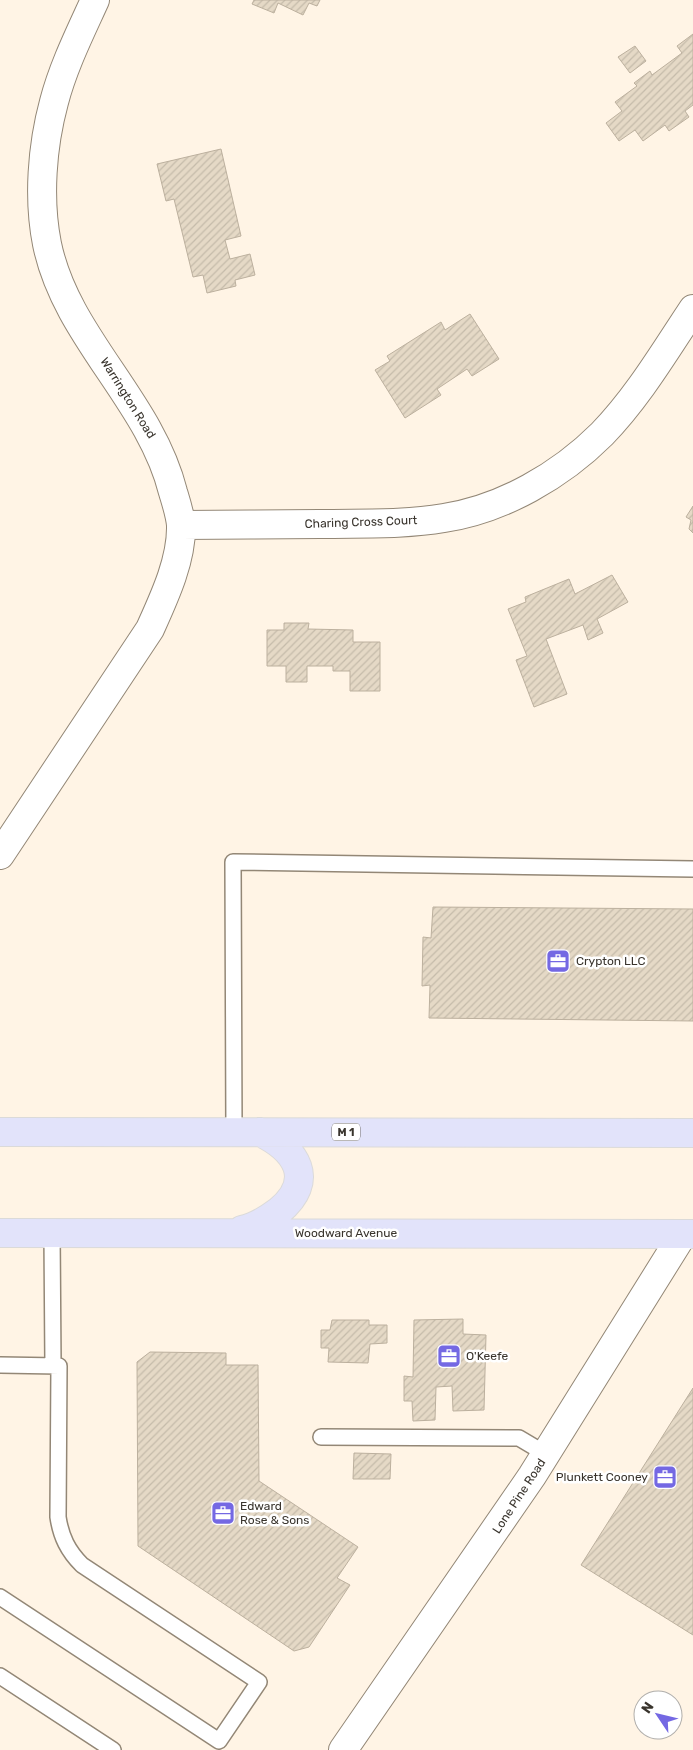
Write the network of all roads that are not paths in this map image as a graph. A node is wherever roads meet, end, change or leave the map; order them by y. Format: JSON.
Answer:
{"nodes":[{"id":1,"x":95,"y":0,"type":"edge"},
{"id":2,"x":693,"y":309,"type":"edge"},
{"id":3,"x":180,"y":525,"type":"junction"},
{"id":4,"x":8,"y":829,"type":"edge"},
{"id":5,"x":0,"y":855,"type":"edge"},
{"id":6,"x":693,"y":869,"type":"edge"},
{"id":7,"x":0,"y":1132,"type":"edge"},
{"id":8,"x":247,"y":1132,"type":"junction"},
{"id":9,"x":693,"y":1133,"type":"edge"},
{"id":10,"x":690,"y":1229,"type":"edge"},
{"id":11,"x":230,"y":1232,"type":"junction"},
{"id":12,"x":0,"y":1233,"type":"edge"},
{"id":13,"x":52,"y":1233,"type":"junction"},
{"id":14,"x":0,"y":1366,"type":"edge"},
{"id":15,"x":53,"y":1366,"type":"junction"},
{"id":16,"x":321,"y":1437,"type":"dead end"},
{"id":17,"x":546,"y":1454,"type":"junction"},
{"id":18,"x":0,"y":1597,"type":"edge"},
{"id":19,"x":0,"y":1676,"type":"edge"},
{"id":20,"x":113,"y":1750,"type":"edge"},
{"id":21,"x":343,"y":1750,"type":"edge"}],
"edges":[{"from":1,"to":3,"type":"street","name":"Warrington Road"},
{"from":2,"to":3,"type":"street","name":"Charing Cross Court"},
{"from":3,"to":4,"type":"street","name":"Warrington Road"},
{"from":4,"to":5,"type":"street","name":"Warrington Road"},
{"from":6,"to":8,"type":"lane"},
{"from":7,"to":8,"type":"main road","number":"M 1"},
{"from":8,"to":9,"type":"main road","number":"M 1"},
{"from":8,"to":11,"type":"main road"},
{"from":10,"to":11,"type":"main road","name":"Woodward Avenue"},
{"from":10,"to":17,"type":"street","name":"Lone Pine Road"},
{"from":11,"to":13,"type":"main road","name":"Woodward Avenue"},
{"from":12,"to":13,"type":"main road","name":"Woodward Avenue"},
{"from":13,"to":15,"type":"lane"},
{"from":14,"to":15,"type":"lane"},
{"from":15,"to":18,"type":"lane"},
{"from":16,"to":17,"type":"lane"},
{"from":17,"to":21,"type":"street","name":"Lone Pine Road"},
{"from":19,"to":20,"type":"lane"}]}
